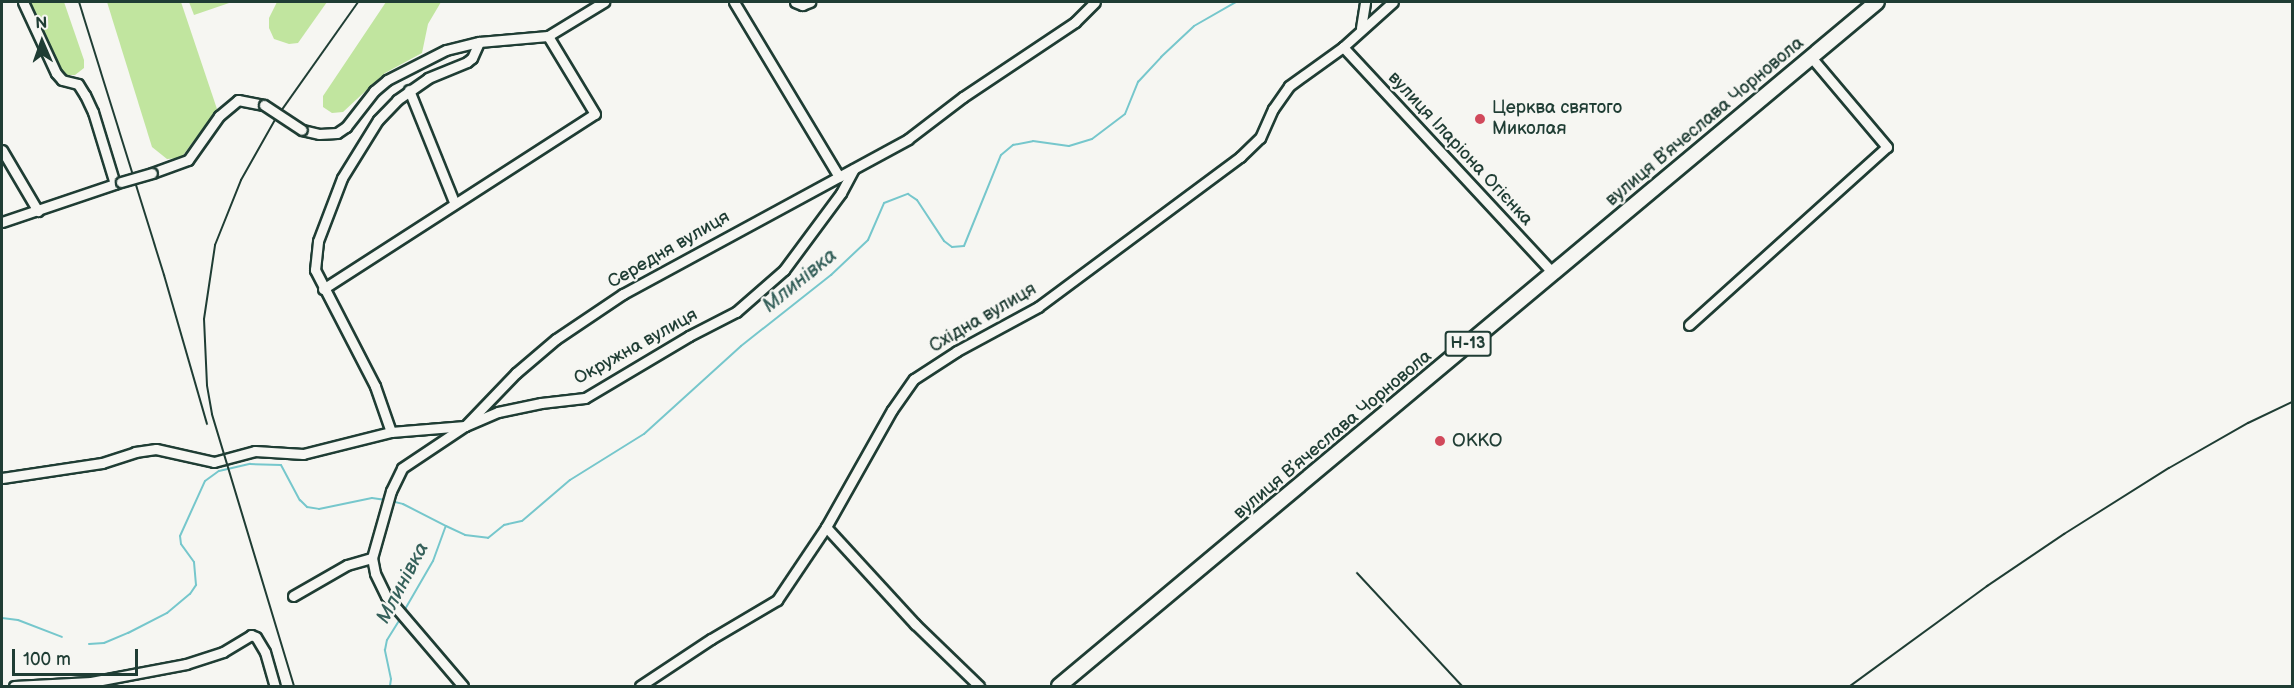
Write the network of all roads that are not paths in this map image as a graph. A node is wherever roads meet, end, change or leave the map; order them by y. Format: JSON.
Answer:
{"nodes":[{"id":1,"x":23,"y":2,"type":"edge"},
{"id":2,"x":604,"y":2,"type":"edge"},
{"id":3,"x":734,"y":2,"type":"edge"},
{"id":4,"x":795,"y":2,"type":"edge"},
{"id":5,"x":810,"y":2,"type":"edge"},
{"id":6,"x":1095,"y":2,"type":"edge"},
{"id":7,"x":1365,"y":2,"type":"edge"},
{"id":8,"x":1393,"y":2,"type":"edge"},
{"id":9,"x":1877,"y":2,"type":"edge"},
{"id":10,"x":1361,"y":28,"type":"junction"},
{"id":11,"x":548,"y":36,"type":"junction"},
{"id":12,"x":479,"y":42,"type":"junction"},
{"id":13,"x":1343,"y":47,"type":"junction"},
{"id":14,"x":1811,"y":57,"type":"junction"},
{"id":15,"x":409,"y":90,"type":"junction"},
{"id":16,"x":2,"y":150,"type":"edge"},
{"id":17,"x":854,"y":169,"type":"junction"},
{"id":18,"x":839,"y":177,"type":"junction"},
{"id":19,"x":118,"y":183,"type":"junction"},
{"id":20,"x":454,"y":202,"type":"junction"},
{"id":21,"x":38,"y":211,"type":"junction"},
{"id":22,"x":2,"y":222,"type":"edge"},
{"id":23,"x":1553,"y":273,"type":"junction"},
{"id":24,"x":323,"y":289,"type":"junction"},
{"id":25,"x":1689,"y":325,"type":"dead end"},
{"id":26,"x":465,"y":426,"type":"junction"},
{"id":27,"x":392,"y":432,"type":"junction"},
{"id":28,"x":2,"y":478,"type":"edge"},
{"id":29,"x":826,"y":527,"type":"junction"},
{"id":30,"x":372,"y":558,"type":"junction"},
{"id":31,"x":293,"y":596,"type":"dead end"},
{"id":32,"x":14,"y":687,"type":"edge"},
{"id":33,"x":275,"y":687,"type":"edge"},
{"id":34,"x":463,"y":687,"type":"edge"},
{"id":35,"x":640,"y":687,"type":"edge"},
{"id":36,"x":979,"y":687,"type":"edge"},
{"id":37,"x":1059,"y":687,"type":"edge"}],
"edges":[{"from":1,"to":19,"type":"street"},
{"from":2,"to":11,"type":"street"},
{"from":3,"to":18,"type":"street"},
{"from":4,"to":5,"type":"street"},
{"from":6,"to":17,"type":"street","name":"Середня вулиця"},
{"from":7,"to":10,"type":"street"},
{"from":8,"to":10,"type":"street","name":"Східна вулиця"},
{"from":9,"to":14,"type":"main road","name":"вулиця Вʼячеслава Чорновола","number":"Н-13"},
{"from":10,"to":13,"type":"street","name":"Східна вулиця"},
{"from":11,"to":12,"type":"street"},
{"from":11,"to":20,"type":"street"},
{"from":12,"to":15,"type":"street"},
{"from":12,"to":19,"type":"street","bridge":true},
{"from":13,"to":23,"type":"street","name":"вулиця Іларіона Огієнка"},
{"from":13,"to":29,"type":"street","name":"Східна вулиця"},
{"from":14,"to":23,"type":"main road","name":"вулиця Вʼячеслава Чорновола","number":"Н-13"},
{"from":14,"to":25,"type":"street"},
{"from":15,"to":20,"type":"street"},
{"from":15,"to":24,"type":"street"},
{"from":16,"to":21,"type":"street"},
{"from":17,"to":18,"type":"street","name":"Середня вулиця"},
{"from":17,"to":26,"type":"street","name":"Окружна вулиця"},
{"from":18,"to":26,"type":"street","name":"Середня вулиця"},
{"from":19,"to":21,"type":"street"},
{"from":20,"to":24,"type":"street"},
{"from":21,"to":22,"type":"street"},
{"from":23,"to":37,"type":"main road","name":"вулиця Вʼячеслава Чорновола","number":"Н-13"},
{"from":24,"to":27,"type":"street"},
{"from":26,"to":27,"type":"street"},
{"from":26,"to":30,"type":"street","name":"Окружна вулиця"},
{"from":27,"to":28,"type":"street"},
{"from":29,"to":35,"type":"street","name":"Східна вулиця"},
{"from":29,"to":36,"type":"street"},
{"from":30,"to":31,"type":"street"},
{"from":30,"to":34,"type":"street"},
{"from":32,"to":33,"type":"street"}]}
